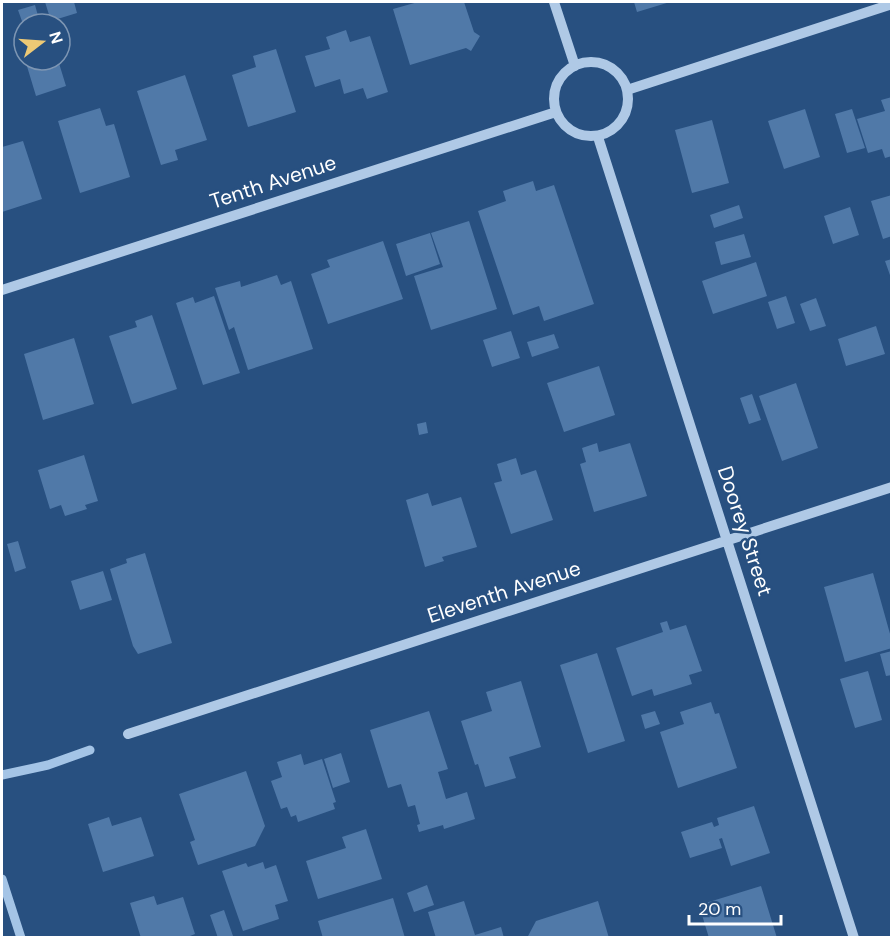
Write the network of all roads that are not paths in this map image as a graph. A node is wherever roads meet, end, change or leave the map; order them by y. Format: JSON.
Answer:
{"nodes":[{"id":1,"x":554,"y":2,"type":"edge"},
{"id":2,"x":891,"y":4,"type":"edge"},
{"id":3,"x":575,"y":66,"type":"junction"},
{"id":4,"x":627,"y":90,"type":"junction"},
{"id":5,"x":556,"y":112,"type":"junction"},
{"id":6,"x":598,"y":136,"type":"junction"},
{"id":7,"x":2,"y":290,"type":"edge"},
{"id":8,"x":891,"y":487,"type":"edge"},
{"id":9,"x":728,"y":540,"type":"junction"},
{"id":10,"x":128,"y":734,"type":"dead end"},
{"id":11,"x":854,"y":938,"type":"edge"}],
"edges":[{"from":1,"to":3,"type":"street"},
{"from":2,"to":4,"type":"street"},
{"from":3,"to":4,"type":"street"},
{"from":3,"to":5,"type":"street"},
{"from":4,"to":6,"type":"street"},
{"from":5,"to":6,"type":"street"},
{"from":5,"to":7,"type":"street","name":"Tenth Avenue"},
{"from":6,"to":9,"type":"street","name":"Doorey Street"},
{"from":8,"to":9,"type":"street","name":"Eleventh Avenue"},
{"from":9,"to":10,"type":"street","name":"Eleventh Avenue"},
{"from":9,"to":11,"type":"street","name":"Doorey Street"}]}
